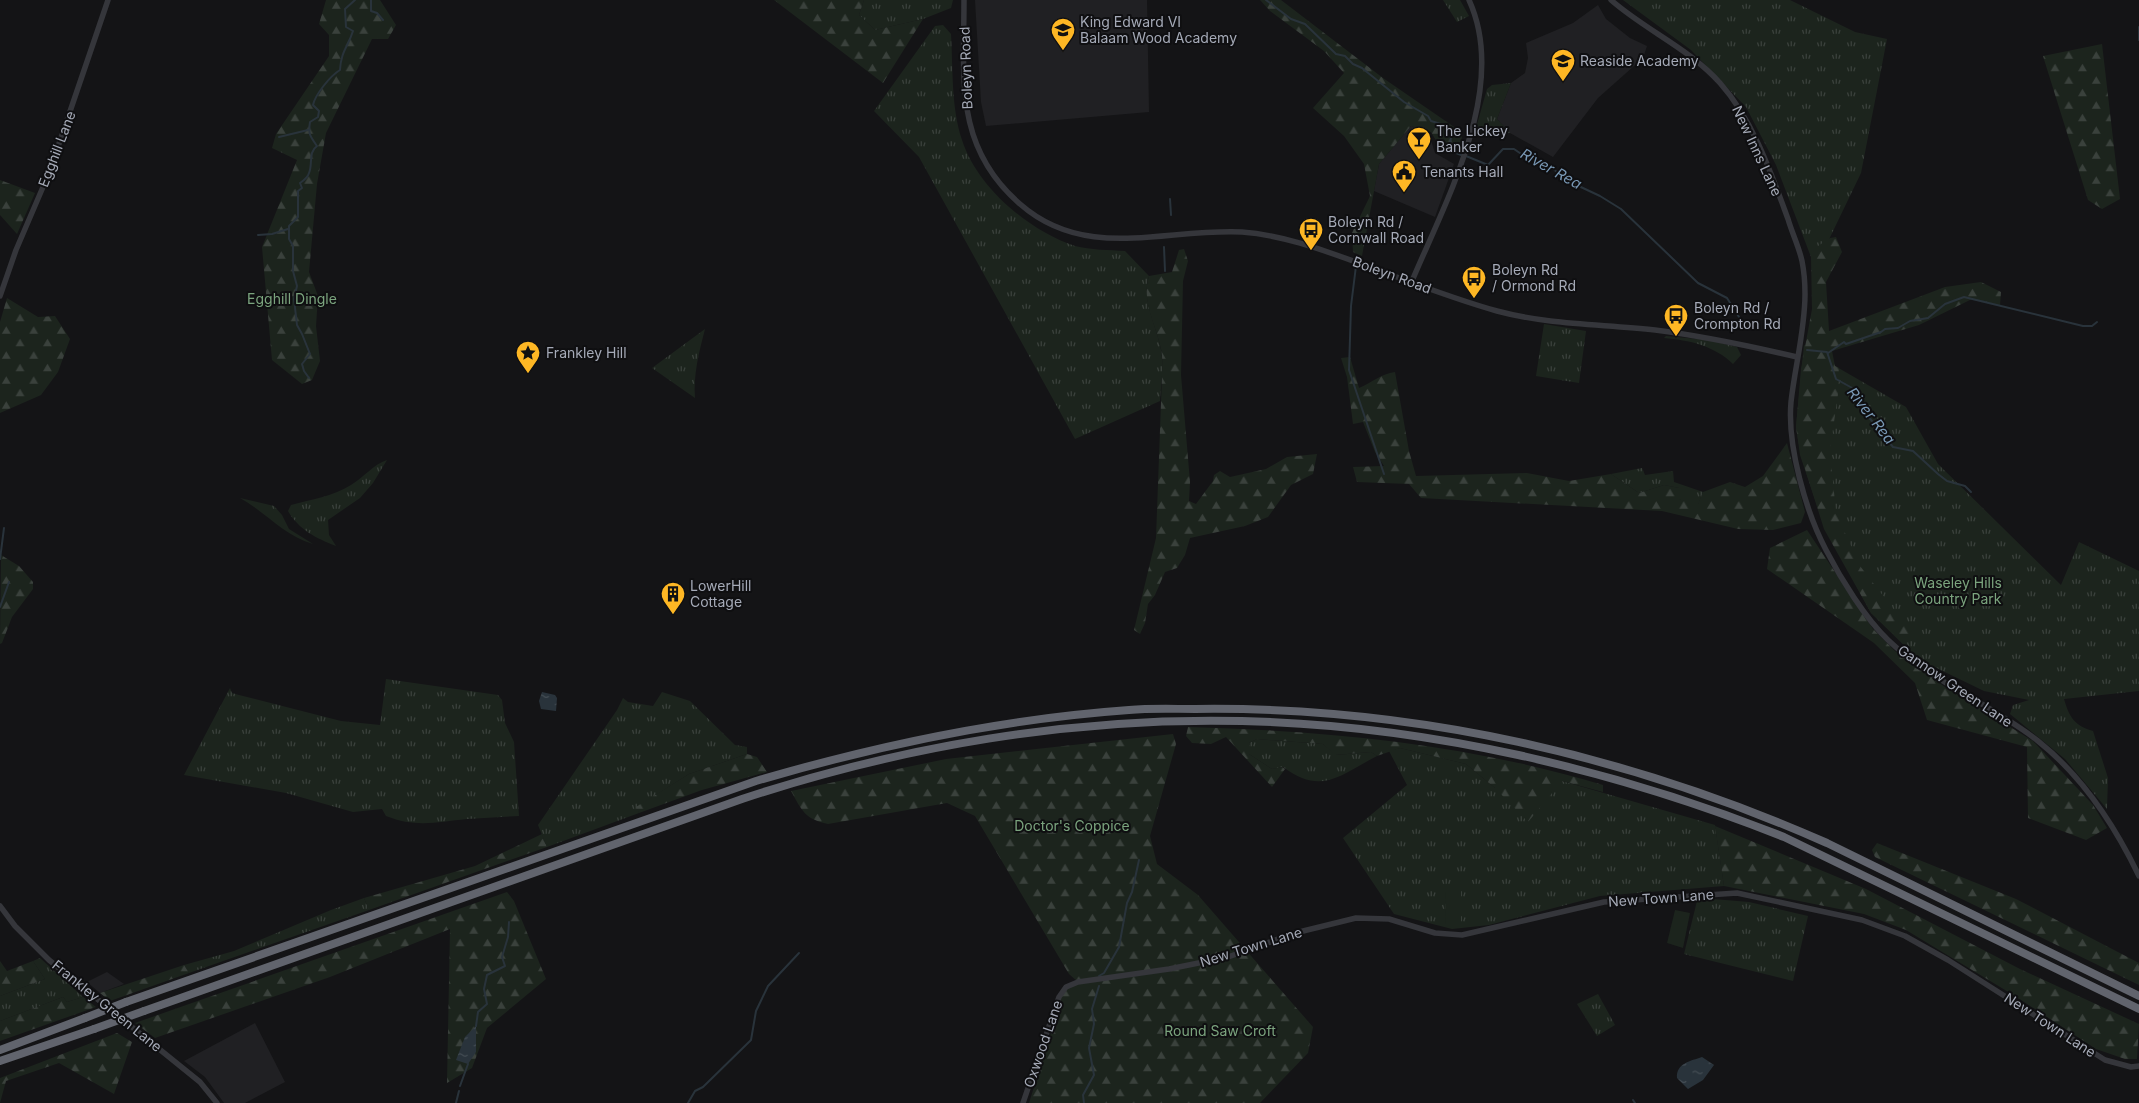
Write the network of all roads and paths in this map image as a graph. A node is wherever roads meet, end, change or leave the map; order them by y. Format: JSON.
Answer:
{"nodes":[{"id":1,"x":108,"y":0,"type":"edge"},
{"id":2,"x":964,"y":0,"type":"edge"},
{"id":3,"x":1469,"y":0,"type":"edge"},
{"id":4,"x":1611,"y":0,"type":"edge"},
{"id":5,"x":1412,"y":282,"type":"junction"},
{"id":6,"x":0,"y":296,"type":"edge"},
{"id":7,"x":1797,"y":357,"type":"junction"},
{"id":8,"x":2139,"y":876,"type":"edge"},
{"id":9,"x":0,"y":906,"type":"edge"},
{"id":10,"x":1066,"y":986,"type":"joint"},
{"id":11,"x":2139,"y":996,"type":"edge"},
{"id":12,"x":2139,"y":1009,"type":"edge"},
{"id":13,"x":0,"y":1050,"type":"edge"},
{"id":14,"x":0,"y":1062,"type":"edge"},
{"id":15,"x":2139,"y":1066,"type":"edge"},
{"id":16,"x":217,"y":1103,"type":"edge"},
{"id":17,"x":1023,"y":1103,"type":"edge"}],
"edges":[{"from":1,"to":6,"type":"street","name":"Egghill Lane"},
{"from":2,"to":5,"type":"street","name":"Boleyn Road"},
{"from":3,"to":5,"type":"street"},
{"from":4,"to":7,"type":"street","name":"New Inns Lane"},
{"from":5,"to":7,"type":"street","name":"Boleyn Road"},
{"from":7,"to":8,"type":"street","name":"Gannow Green Lane"},
{"from":9,"to":16,"type":"street","name":"Frankley Green Lane"},
{"from":10,"to":15,"type":"street","name":"New Town Lane"},
{"from":10,"to":17,"type":"street","name":"Oxwood Lane"},
{"from":11,"to":13,"type":"highway","bridge":true},
{"from":12,"to":14,"type":"highway","bridge":true}]}
